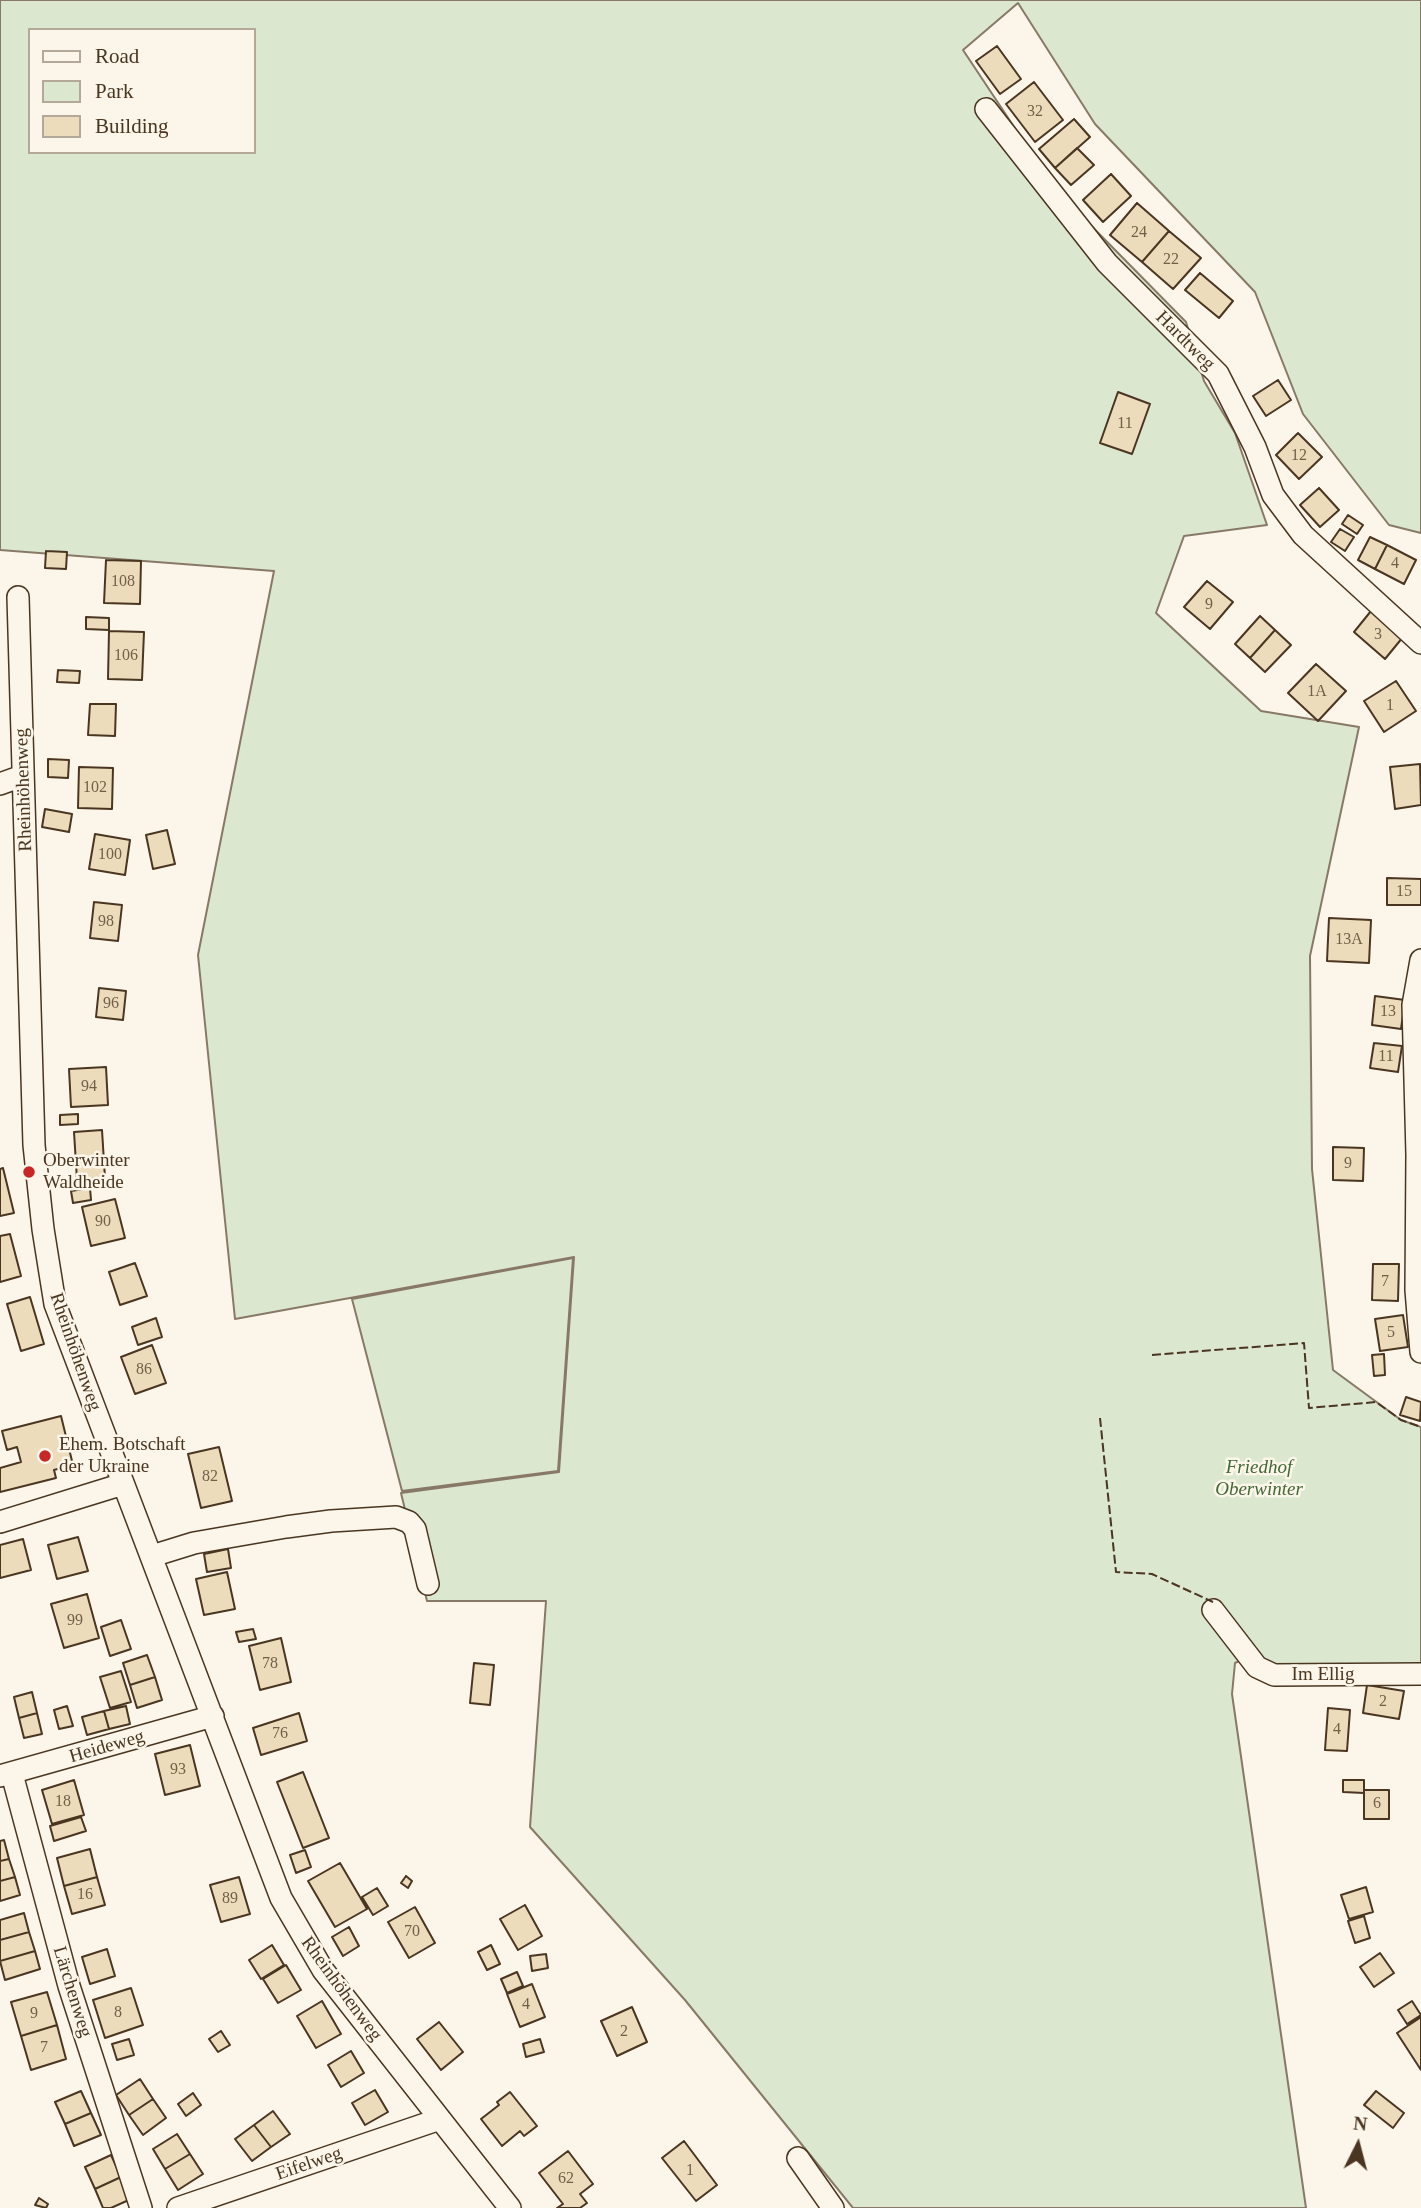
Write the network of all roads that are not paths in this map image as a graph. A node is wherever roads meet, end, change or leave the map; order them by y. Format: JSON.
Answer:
{"nodes":[{"id":1,"x":986,"y":109,"type":"dead end"},
{"id":2,"x":19,"y":597,"type":"dead end"},
{"id":3,"x":1421,"y":643,"type":"edge"},
{"id":4,"x":22,"y":776,"type":"junction"},
{"id":5,"x":0,"y":784,"type":"edge"},
{"id":6,"x":1421,"y":960,"type":"edge"},
{"id":7,"x":1421,"y":1352,"type":"edge"},
{"id":8,"x":123,"y":1484,"type":"junction"},
{"id":9,"x":0,"y":1522,"type":"edge"},
{"id":10,"x":152,"y":1556,"type":"junction"},
{"id":11,"x":428,"y":1584,"type":"dead end"},
{"id":12,"x":1213,"y":1609,"type":"dead end"},
{"id":13,"x":1421,"y":1674,"type":"edge"},
{"id":14,"x":213,"y":1716,"type":"junction"},
{"id":15,"x":6,"y":1775,"type":"edge"},
{"id":16,"x":440,"y":2119,"type":"junction"},
{"id":17,"x":798,"y":2158,"type":"dead end"},
{"id":18,"x":141,"y":2208,"type":"edge"},
{"id":19,"x":178,"y":2208,"type":"edge"},
{"id":20,"x":510,"y":2208,"type":"edge"},
{"id":21,"x":834,"y":2208,"type":"edge"}],
"edges":[{"from":1,"to":3,"type":"street","name":"Hardtweg"},
{"from":2,"to":4,"type":"street","name":"Rheinhöhenweg"},
{"from":4,"to":5,"type":"street"},
{"from":4,"to":8,"type":"street","name":"Rheinhöhenweg"},
{"from":6,"to":7,"type":"street"},
{"from":8,"to":9,"type":"street"},
{"from":8,"to":10,"type":"street","name":"Rheinhöhenweg"},
{"from":10,"to":11,"type":"street"},
{"from":10,"to":14,"type":"street","name":"Rheinhöhenweg"},
{"from":12,"to":13,"type":"street","name":"Im Ellig"},
{"from":14,"to":15,"type":"street","name":"Heideweg"},
{"from":14,"to":16,"type":"street","name":"Rheinhöhenweg"},
{"from":15,"to":18,"type":"street","name":"Lärchenweg"},
{"from":16,"to":19,"type":"street","name":"Eifelweg"},
{"from":16,"to":20,"type":"street","name":"Rheinhöhenweg"},
{"from":17,"to":21,"type":"street"}]}
